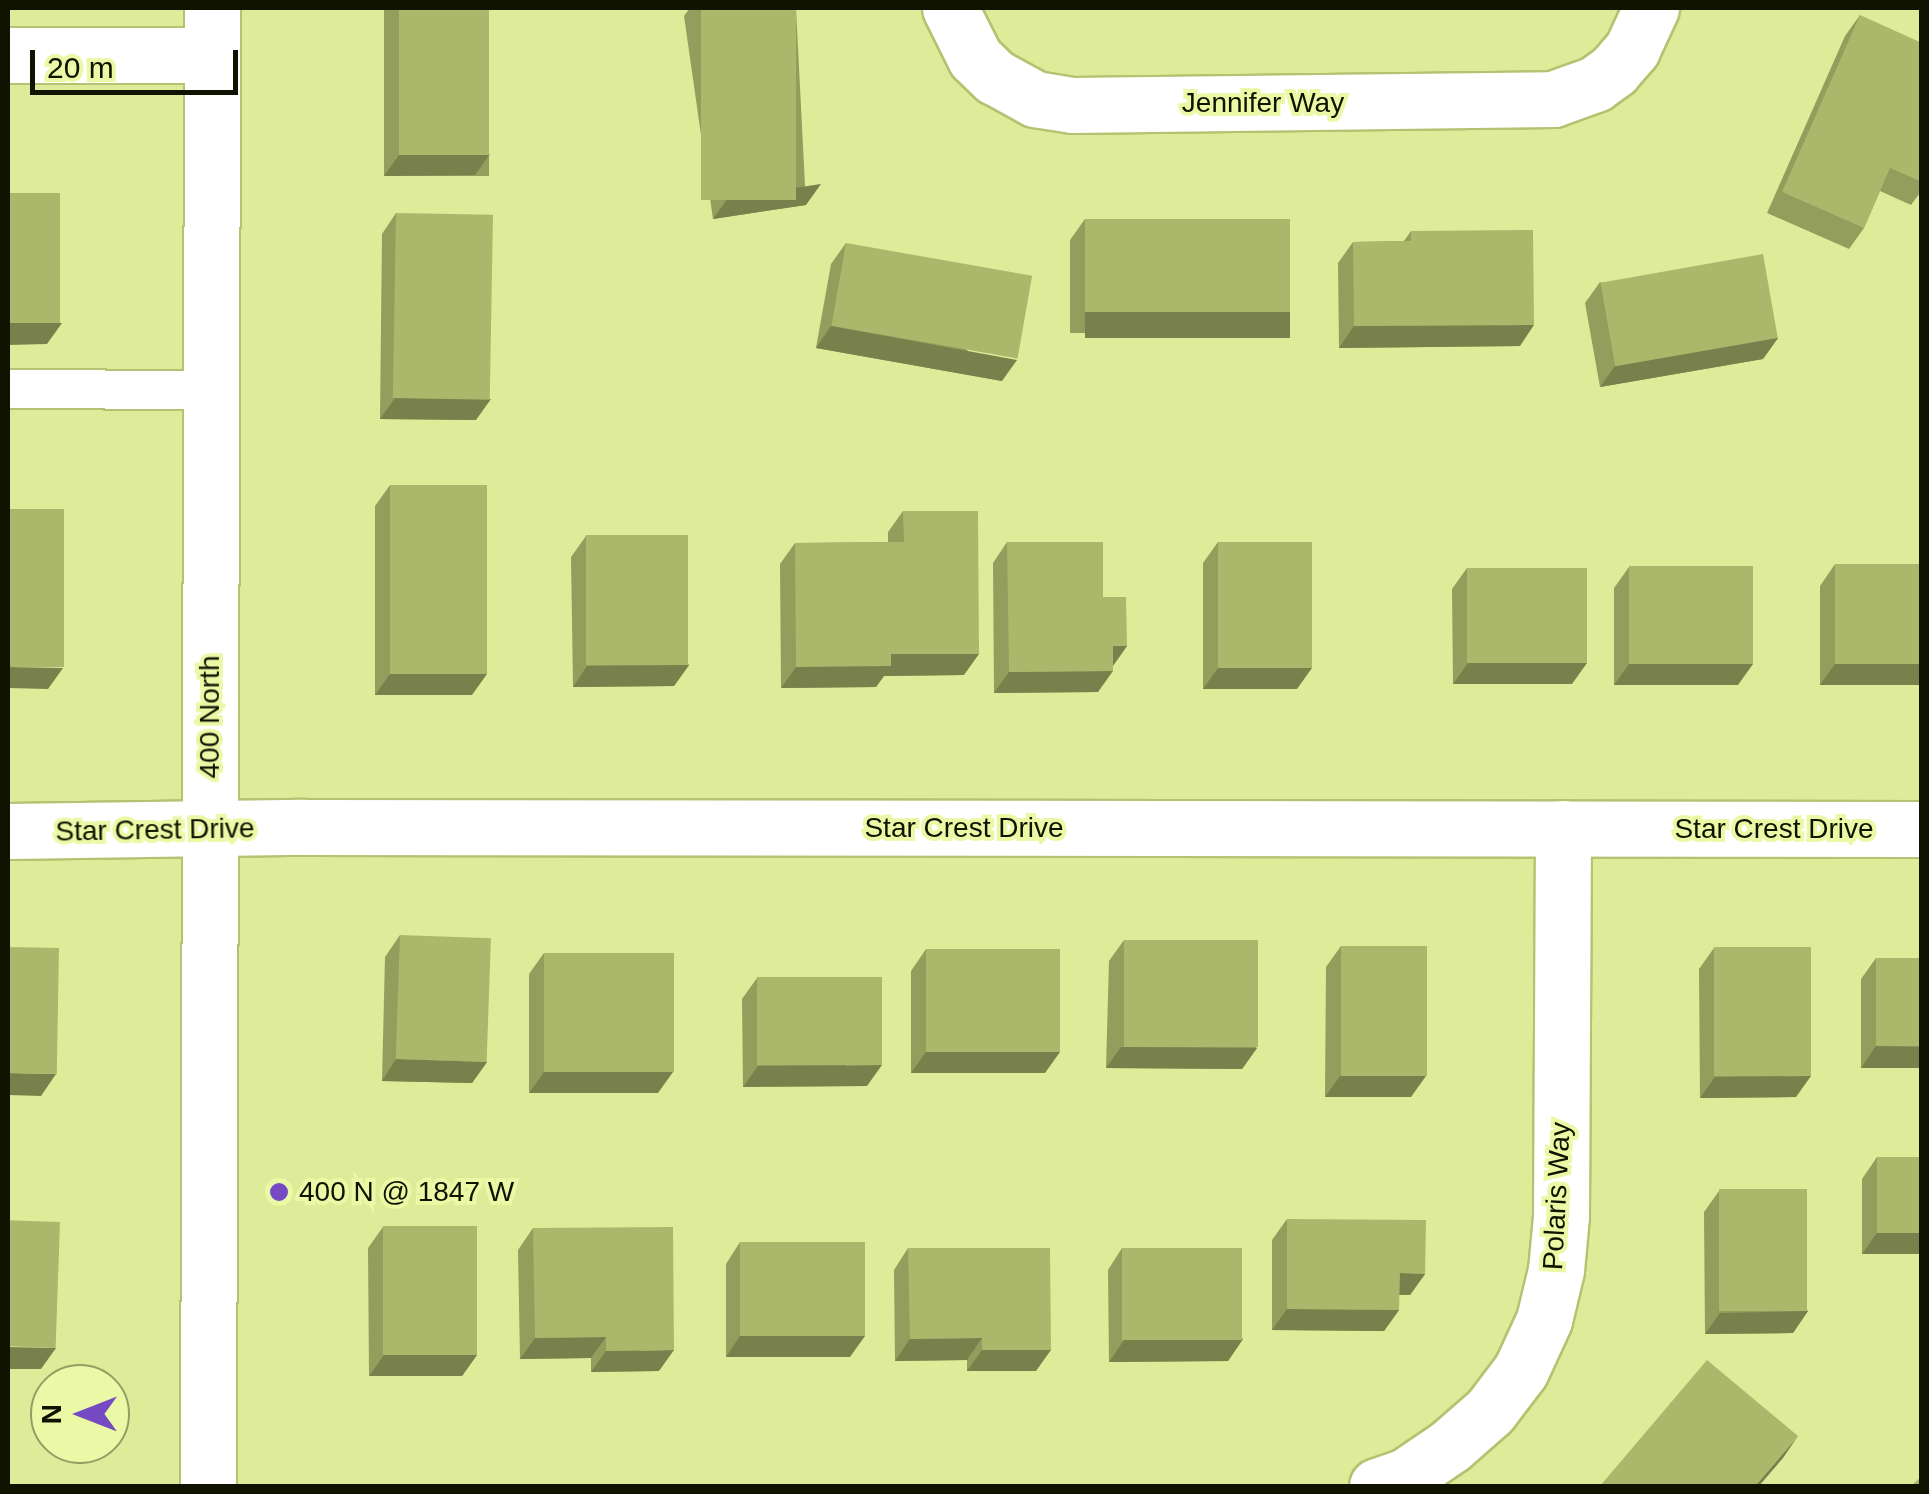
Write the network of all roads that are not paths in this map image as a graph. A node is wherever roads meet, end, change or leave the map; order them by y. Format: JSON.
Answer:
{"nodes":[{"id":1,"x":950,"y":8,"type":"edge"},
{"id":2,"x":1651,"y":8,"type":"edge"},
{"id":3,"x":212,"y":31,"type":"edge"},
{"id":4,"x":8,"y":55,"type":"edge"},
{"id":5,"x":8,"y":389,"type":"edge"},
{"id":6,"x":211,"y":390,"type":"junction"},
{"id":7,"x":1563,"y":828,"type":"junction"},
{"id":8,"x":1922,"y":829,"type":"edge"},
{"id":9,"x":210,"y":830,"type":"junction"},
{"id":10,"x":8,"y":831,"type":"edge"},
{"id":11,"x":208,"y":1486,"type":"edge"},
{"id":12,"x":1377,"y":1486,"type":"edge"}],
"edges":[{"from":1,"to":2,"type":"street","name":"Jennifer Way"},
{"from":3,"to":4,"type":"street"},
{"from":3,"to":6,"type":"street","name":"400 North"},
{"from":5,"to":6,"type":"lane"},
{"from":6,"to":9,"type":"street","name":"400 North"},
{"from":7,"to":8,"type":"street","name":"Star Crest Drive"},
{"from":7,"to":9,"type":"street","name":"Star Crest Drive"},
{"from":7,"to":12,"type":"street","name":"Polaris Way"},
{"from":9,"to":10,"type":"street","name":"Star Crest Drive"},
{"from":9,"to":11,"type":"street","name":"400 North"}]}
